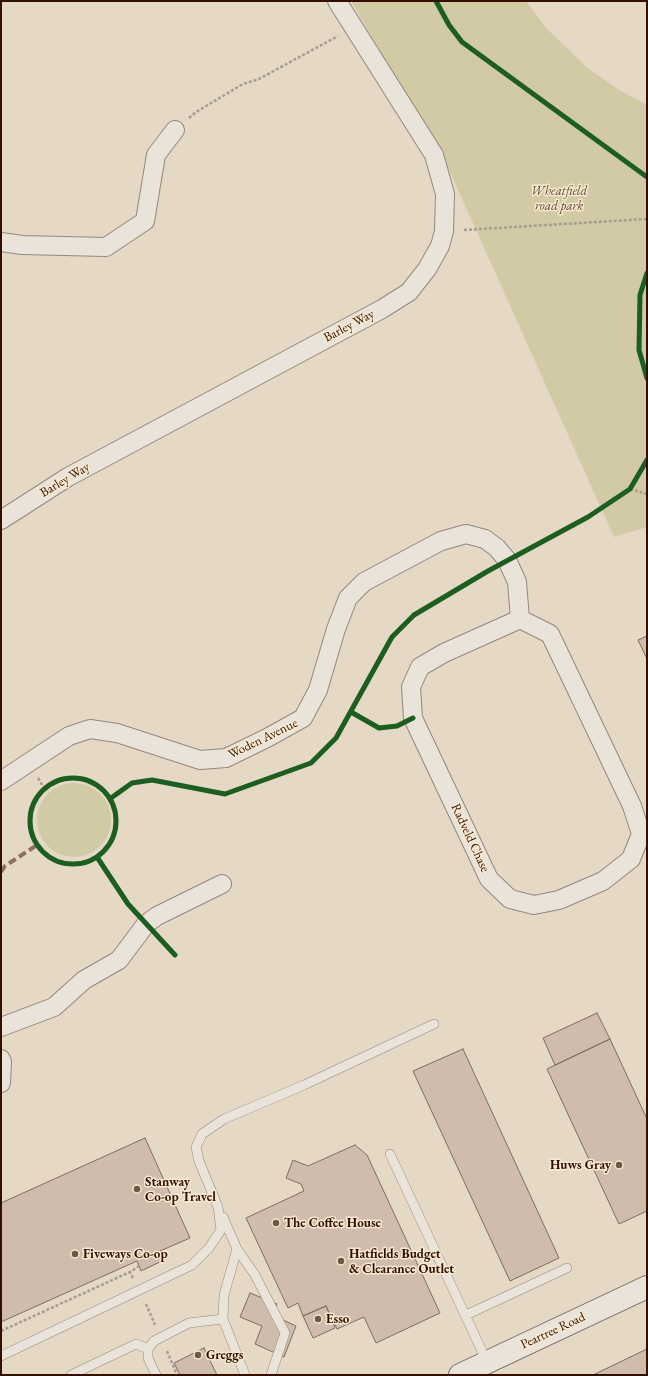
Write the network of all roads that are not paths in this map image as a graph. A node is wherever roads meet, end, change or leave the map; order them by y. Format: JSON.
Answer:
{"nodes":[{"id":1,"x":337,"y":1,"type":"edge"},
{"id":2,"x":175,"y":130,"type":"road end"},
{"id":3,"x":1,"y":242,"type":"edge"},
{"id":4,"x":1,"y":520,"type":"edge"},
{"id":5,"x":520,"y":619,"type":"junction"},
{"id":6,"x":1,"y":781,"type":"edge"},
{"id":7,"x":222,"y":884,"type":"dead end"},
{"id":8,"x":434,"y":1024,"type":"dead end"},
{"id":9,"x":1,"y":1027,"type":"edge"},
{"id":10,"x":1,"y":1059,"type":"edge"},
{"id":11,"x":1,"y":1083,"type":"edge"},
{"id":12,"x":390,"y":1154,"type":"dead end"},
{"id":13,"x":218,"y":1207,"type":"junction"},
{"id":14,"x":237,"y":1249,"type":"junction"},
{"id":15,"x":567,"y":1268,"type":"dead end"},
{"id":16,"x":647,"y":1287,"type":"edge"},
{"id":17,"x":466,"y":1314,"type":"junction"},
{"id":18,"x":223,"y":1319,"type":"junction"},
{"id":19,"x":145,"y":1347,"type":"junction"},
{"id":20,"x":1,"y":1356,"type":"edge"},
{"id":21,"x":488,"y":1362,"type":"junction"},
{"id":22,"x":71,"y":1375,"type":"edge"},
{"id":23,"x":156,"y":1375,"type":"edge"},
{"id":24,"x":246,"y":1375,"type":"edge"},
{"id":25,"x":271,"y":1375,"type":"edge"},
{"id":26,"x":460,"y":1375,"type":"edge"}],
"edges":[{"from":1,"to":4,"type":"street","name":"Barley Way"},
{"from":2,"to":3,"type":"street"},
{"from":5,"to":5,"type":"street","name":"Radveld Chase"},
{"from":5,"to":6,"type":"street","name":"Woden Avenue"},
{"from":7,"to":9,"type":"street"},
{"from":8,"to":13,"type":"lane"},
{"from":10,"to":11,"type":"street"},
{"from":12,"to":17,"type":"lane"},
{"from":13,"to":14,"type":"lane"},
{"from":13,"to":20,"type":"lane"},
{"from":14,"to":18,"type":"lane"},
{"from":14,"to":25,"type":"lane"},
{"from":15,"to":17,"type":"lane"},
{"from":16,"to":21,"type":"street","name":"Peartree Road"},
{"from":17,"to":21,"type":"lane"},
{"from":18,"to":19,"type":"lane"},
{"from":18,"to":24,"type":"lane"},
{"from":19,"to":22,"type":"lane"},
{"from":19,"to":23,"type":"lane"},
{"from":21,"to":26,"type":"street","name":"Peartree Road"}]}
